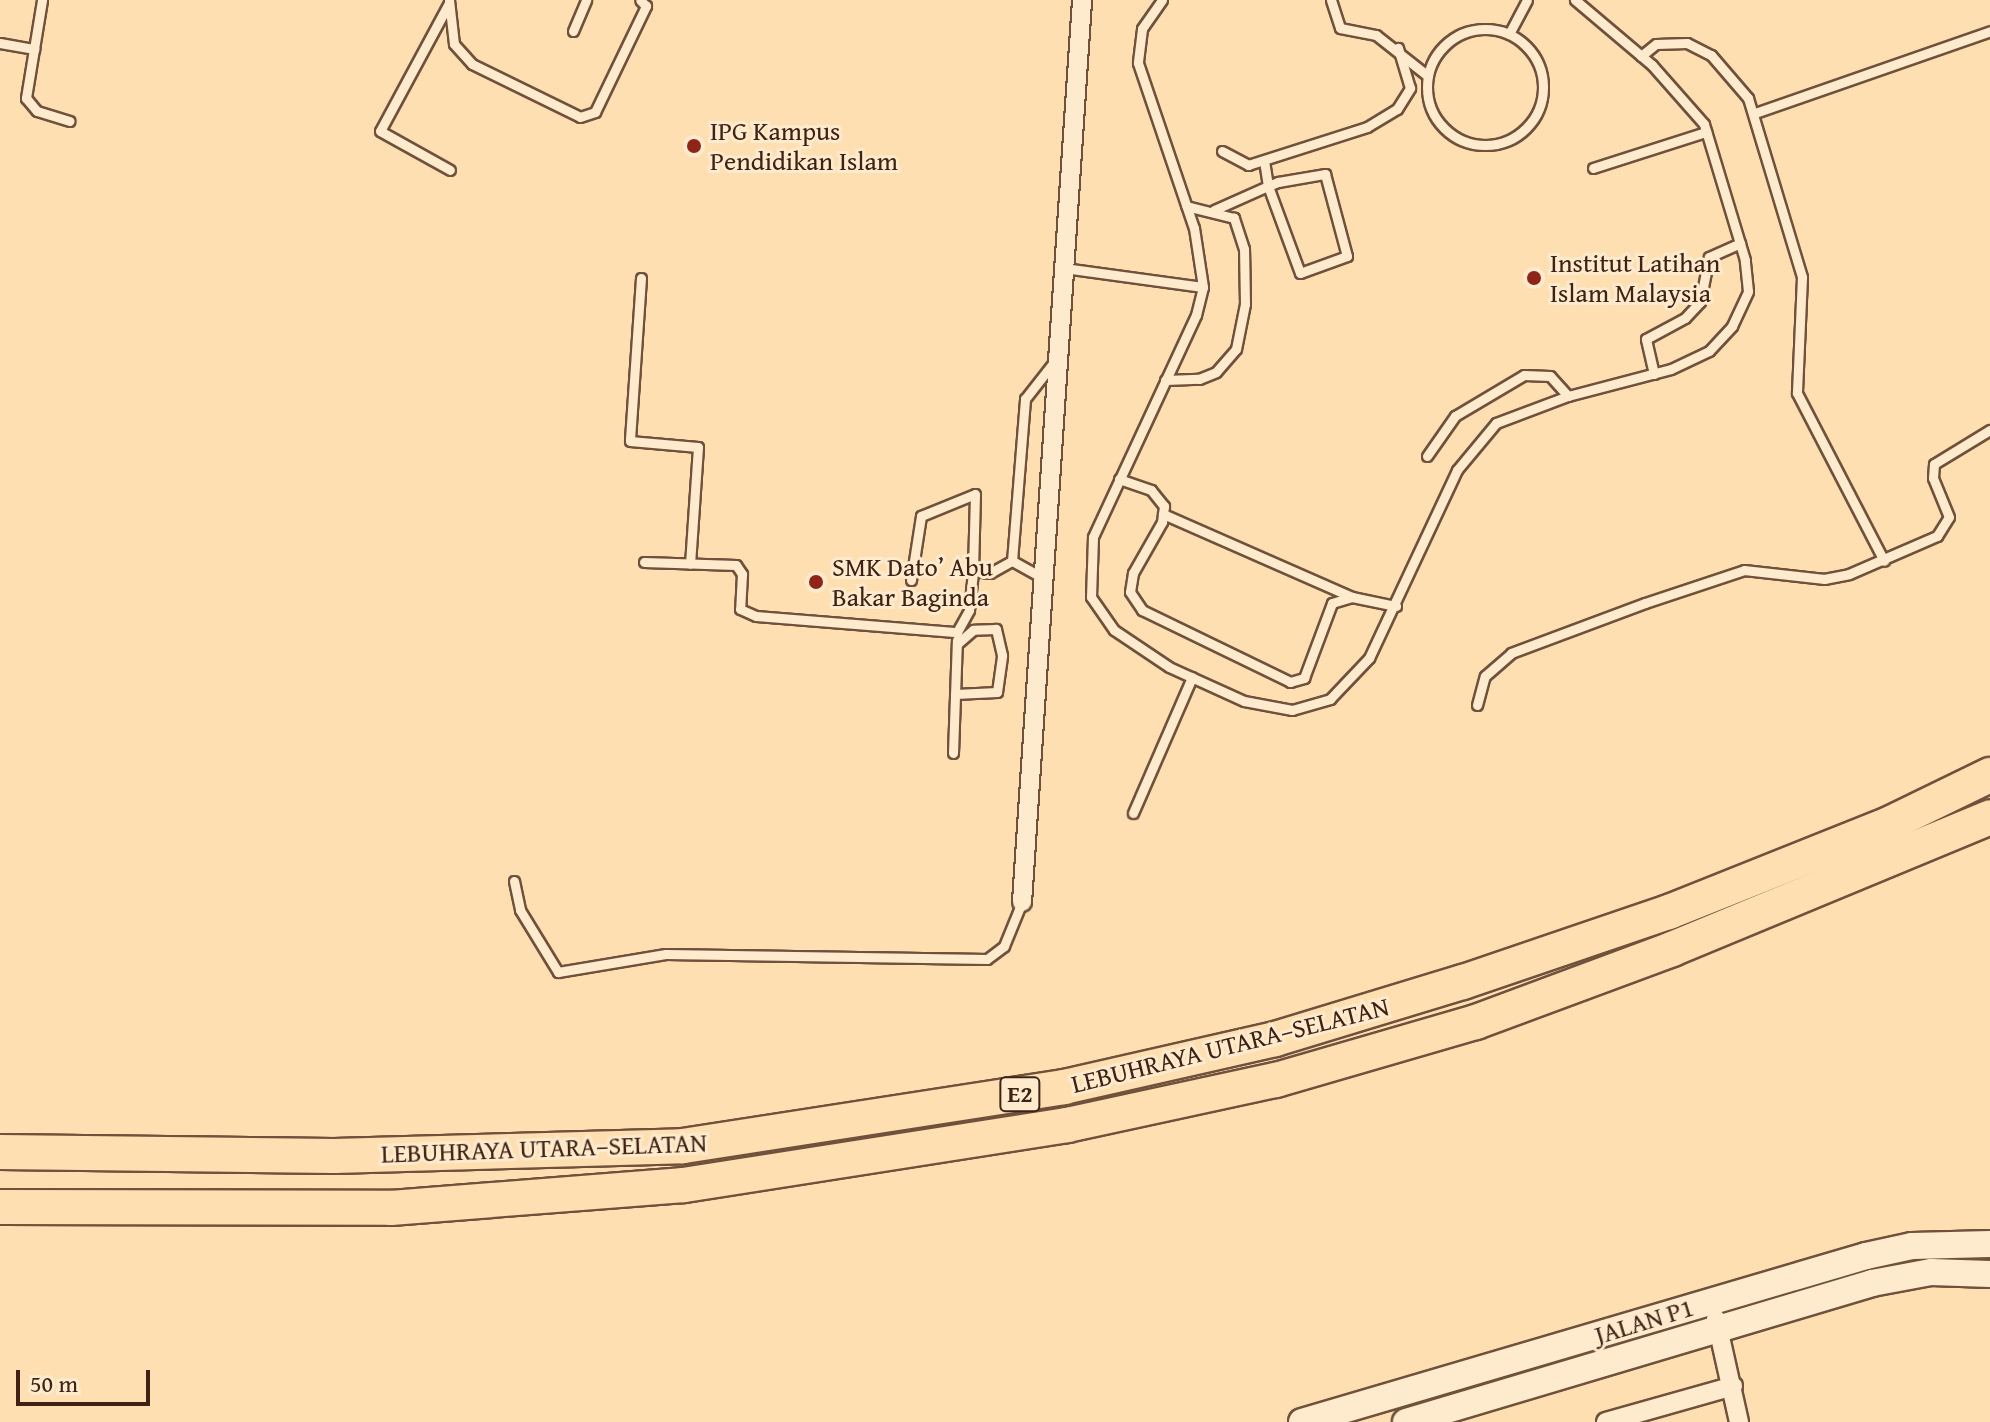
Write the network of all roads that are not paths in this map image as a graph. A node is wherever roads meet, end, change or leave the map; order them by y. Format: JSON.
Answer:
{"nodes":[{"id":1,"x":42,"y":0,"type":"edge"},
{"id":2,"x":586,"y":0,"type":"edge"},
{"id":3,"x":640,"y":0,"type":"edge"},
{"id":4,"x":1082,"y":0,"type":"edge"},
{"id":5,"x":1162,"y":0,"type":"edge"},
{"id":6,"x":1331,"y":0,"type":"edge"},
{"id":7,"x":1527,"y":0,"type":"edge"},
{"id":8,"x":1575,"y":0,"type":"edge"},
{"id":9,"x":449,"y":1,"type":"edge"},
{"id":10,"x":573,"y":31,"type":"dead end"},
{"id":11,"x":1990,"y":31,"type":"edge"},
{"id":12,"x":1509,"y":34,"type":"junction"},
{"id":13,"x":0,"y":43,"type":"edge"},
{"id":14,"x":1398,"y":48,"type":"junction"},
{"id":15,"x":34,"y":49,"type":"junction"},
{"id":16,"x":1641,"y":56,"type":"junction"},
{"id":17,"x":1428,"y":76,"type":"junction"},
{"id":18,"x":1755,"y":113,"type":"junction"},
{"id":19,"x":70,"y":121,"type":"dead end"},
{"id":20,"x":1706,"y":132,"type":"junction"},
{"id":21,"x":1222,"y":151,"type":"dead end"},
{"id":22,"x":1264,"y":161,"type":"junction"},
{"id":23,"x":1593,"y":168,"type":"dead end"},
{"id":24,"x":450,"y":170,"type":"dead end"},
{"id":25,"x":1268,"y":186,"type":"junction"},
{"id":26,"x":1186,"y":206,"type":"junction"},
{"id":27,"x":1214,"y":210,"type":"junction"},
{"id":28,"x":1740,"y":243,"type":"junction"},
{"id":29,"x":1064,"y":268,"type":"junction"},
{"id":30,"x":641,"y":278,"type":"dead end"},
{"id":31,"x":1203,"y":287,"type":"junction"},
{"id":32,"x":1058,"y":356,"type":"junction"},
{"id":33,"x":1654,"y":374,"type":"junction"},
{"id":34,"x":1165,"y":380,"type":"junction"},
{"id":35,"x":1568,"y":396,"type":"junction"},
{"id":36,"x":1990,"y":430,"type":"edge"},
{"id":37,"x":1427,"y":456,"type":"dead end"},
{"id":38,"x":1119,"y":479,"type":"junction"},
{"id":39,"x":1163,"y":514,"type":"junction"},
{"id":40,"x":1012,"y":561,"type":"junction"},
{"id":41,"x":1884,"y":561,"type":"junction"},
{"id":42,"x":644,"y":562,"type":"dead end"},
{"id":43,"x":690,"y":564,"type":"junction"},
{"id":44,"x":973,"y":571,"type":"junction"},
{"id":45,"x":1043,"y":578,"type":"junction"},
{"id":46,"x":911,"y":580,"type":"dead end"},
{"id":47,"x":1352,"y":597,"type":"junction"},
{"id":48,"x":1396,"y":606,"type":"junction"},
{"id":49,"x":957,"y":632,"type":"junction"},
{"id":50,"x":957,"y":644,"type":"junction"},
{"id":51,"x":1192,"y":677,"type":"junction"},
{"id":52,"x":955,"y":694,"type":"junction"},
{"id":53,"x":1477,"y":705,"type":"dead end"},
{"id":54,"x":953,"y":753,"type":"dead end"},
{"id":55,"x":1990,"y":775,"type":"edge"},
{"id":56,"x":1133,"y":813,"type":"dead end"},
{"id":57,"x":1990,"y":817,"type":"edge"},
{"id":58,"x":514,"y":881,"type":"dead end"},
{"id":59,"x":1022,"y":902,"type":"joint"},
{"id":60,"x":0,"y":1152,"type":"edge"},
{"id":61,"x":0,"y":1207,"type":"edge"},
{"id":62,"x":1990,"y":1244,"type":"edge"},
{"id":63,"x":1990,"y":1274,"type":"edge"},
{"id":64,"x":1714,"y":1314,"type":"junction"},
{"id":65,"x":1733,"y":1386,"type":"junction"},
{"id":66,"x":1302,"y":1422,"type":"edge"},
{"id":67,"x":1406,"y":1422,"type":"edge"},
{"id":68,"x":1606,"y":1422,"type":"edge"},
{"id":69,"x":1739,"y":1422,"type":"edge"}],
"edges":[{"from":1,"to":15,"type":"lane"},
{"from":2,"to":10,"type":"lane"},
{"from":3,"to":9,"type":"lane"},
{"from":4,"to":29,"type":"street"},
{"from":5,"to":26,"type":"lane"},
{"from":6,"to":14,"type":"lane"},
{"from":7,"to":12,"type":"lane"},
{"from":8,"to":16,"type":"lane"},
{"from":9,"to":24,"type":"lane"},
{"from":11,"to":18,"type":"lane"},
{"from":12,"to":17,"type":"lane"},
{"from":12,"to":17,"type":"lane"},
{"from":13,"to":15,"type":"lane"},
{"from":14,"to":17,"type":"lane"},
{"from":14,"to":22,"type":"lane"},
{"from":15,"to":19,"type":"lane"},
{"from":16,"to":18,"type":"lane"},
{"from":16,"to":20,"type":"lane"},
{"from":18,"to":41,"type":"lane"},
{"from":20,"to":23,"type":"lane"},
{"from":20,"to":28,"type":"lane"},
{"from":21,"to":22,"type":"lane"},
{"from":22,"to":25,"type":"lane"},
{"from":25,"to":25,"type":"lane"},
{"from":25,"to":27,"type":"lane"},
{"from":26,"to":27,"type":"lane"},
{"from":26,"to":31,"type":"lane"},
{"from":27,"to":34,"type":"lane"},
{"from":28,"to":33,"type":"lane"},
{"from":28,"to":33,"type":"lane"},
{"from":29,"to":31,"type":"lane"},
{"from":29,"to":32,"type":"street"},
{"from":30,"to":43,"type":"lane"},
{"from":31,"to":34,"type":"lane"},
{"from":32,"to":40,"type":"lane"},
{"from":32,"to":45,"type":"street"},
{"from":33,"to":35,"type":"lane"},
{"from":34,"to":38,"type":"lane"},
{"from":35,"to":37,"type":"lane"},
{"from":35,"to":48,"type":"lane"},
{"from":36,"to":41,"type":"lane"},
{"from":38,"to":39,"type":"lane"},
{"from":38,"to":51,"type":"lane"},
{"from":39,"to":47,"type":"lane"},
{"from":39,"to":47,"type":"lane"},
{"from":40,"to":44,"type":"lane"},
{"from":40,"to":45,"type":"lane"},
{"from":41,"to":53,"type":"lane"},
{"from":42,"to":43,"type":"lane"},
{"from":43,"to":49,"type":"lane"},
{"from":44,"to":46,"type":"lane"},
{"from":44,"to":49,"type":"lane"},
{"from":45,"to":59,"type":"street"},
{"from":47,"to":48,"type":"lane"},
{"from":48,"to":51,"type":"lane"},
{"from":49,"to":50,"type":"lane"},
{"from":50,"to":52,"type":"lane"},
{"from":50,"to":52,"type":"lane"},
{"from":51,"to":56,"type":"lane"},
{"from":52,"to":54,"type":"lane"},
{"from":55,"to":60,"type":"highway","name":"LEBUHRAYA UTARA–SELATAN","number":"E2"},
{"from":57,"to":61,"type":"highway","name":"LEBUHRAYA UTARA–SELATAN","number":"E2"},
{"from":58,"to":59,"type":"lane"},
{"from":62,"to":64,"type":"main road","name":"JALAN P1"},
{"from":63,"to":64,"type":"main road","name":"JALAN P1"},
{"from":64,"to":65,"type":"street"},
{"from":64,"to":66,"type":"main road","name":"JALAN P1"},
{"from":64,"to":67,"type":"main road","name":"JALAN P1"},
{"from":65,"to":68,"type":"street"},
{"from":65,"to":69,"type":"street"}]}
